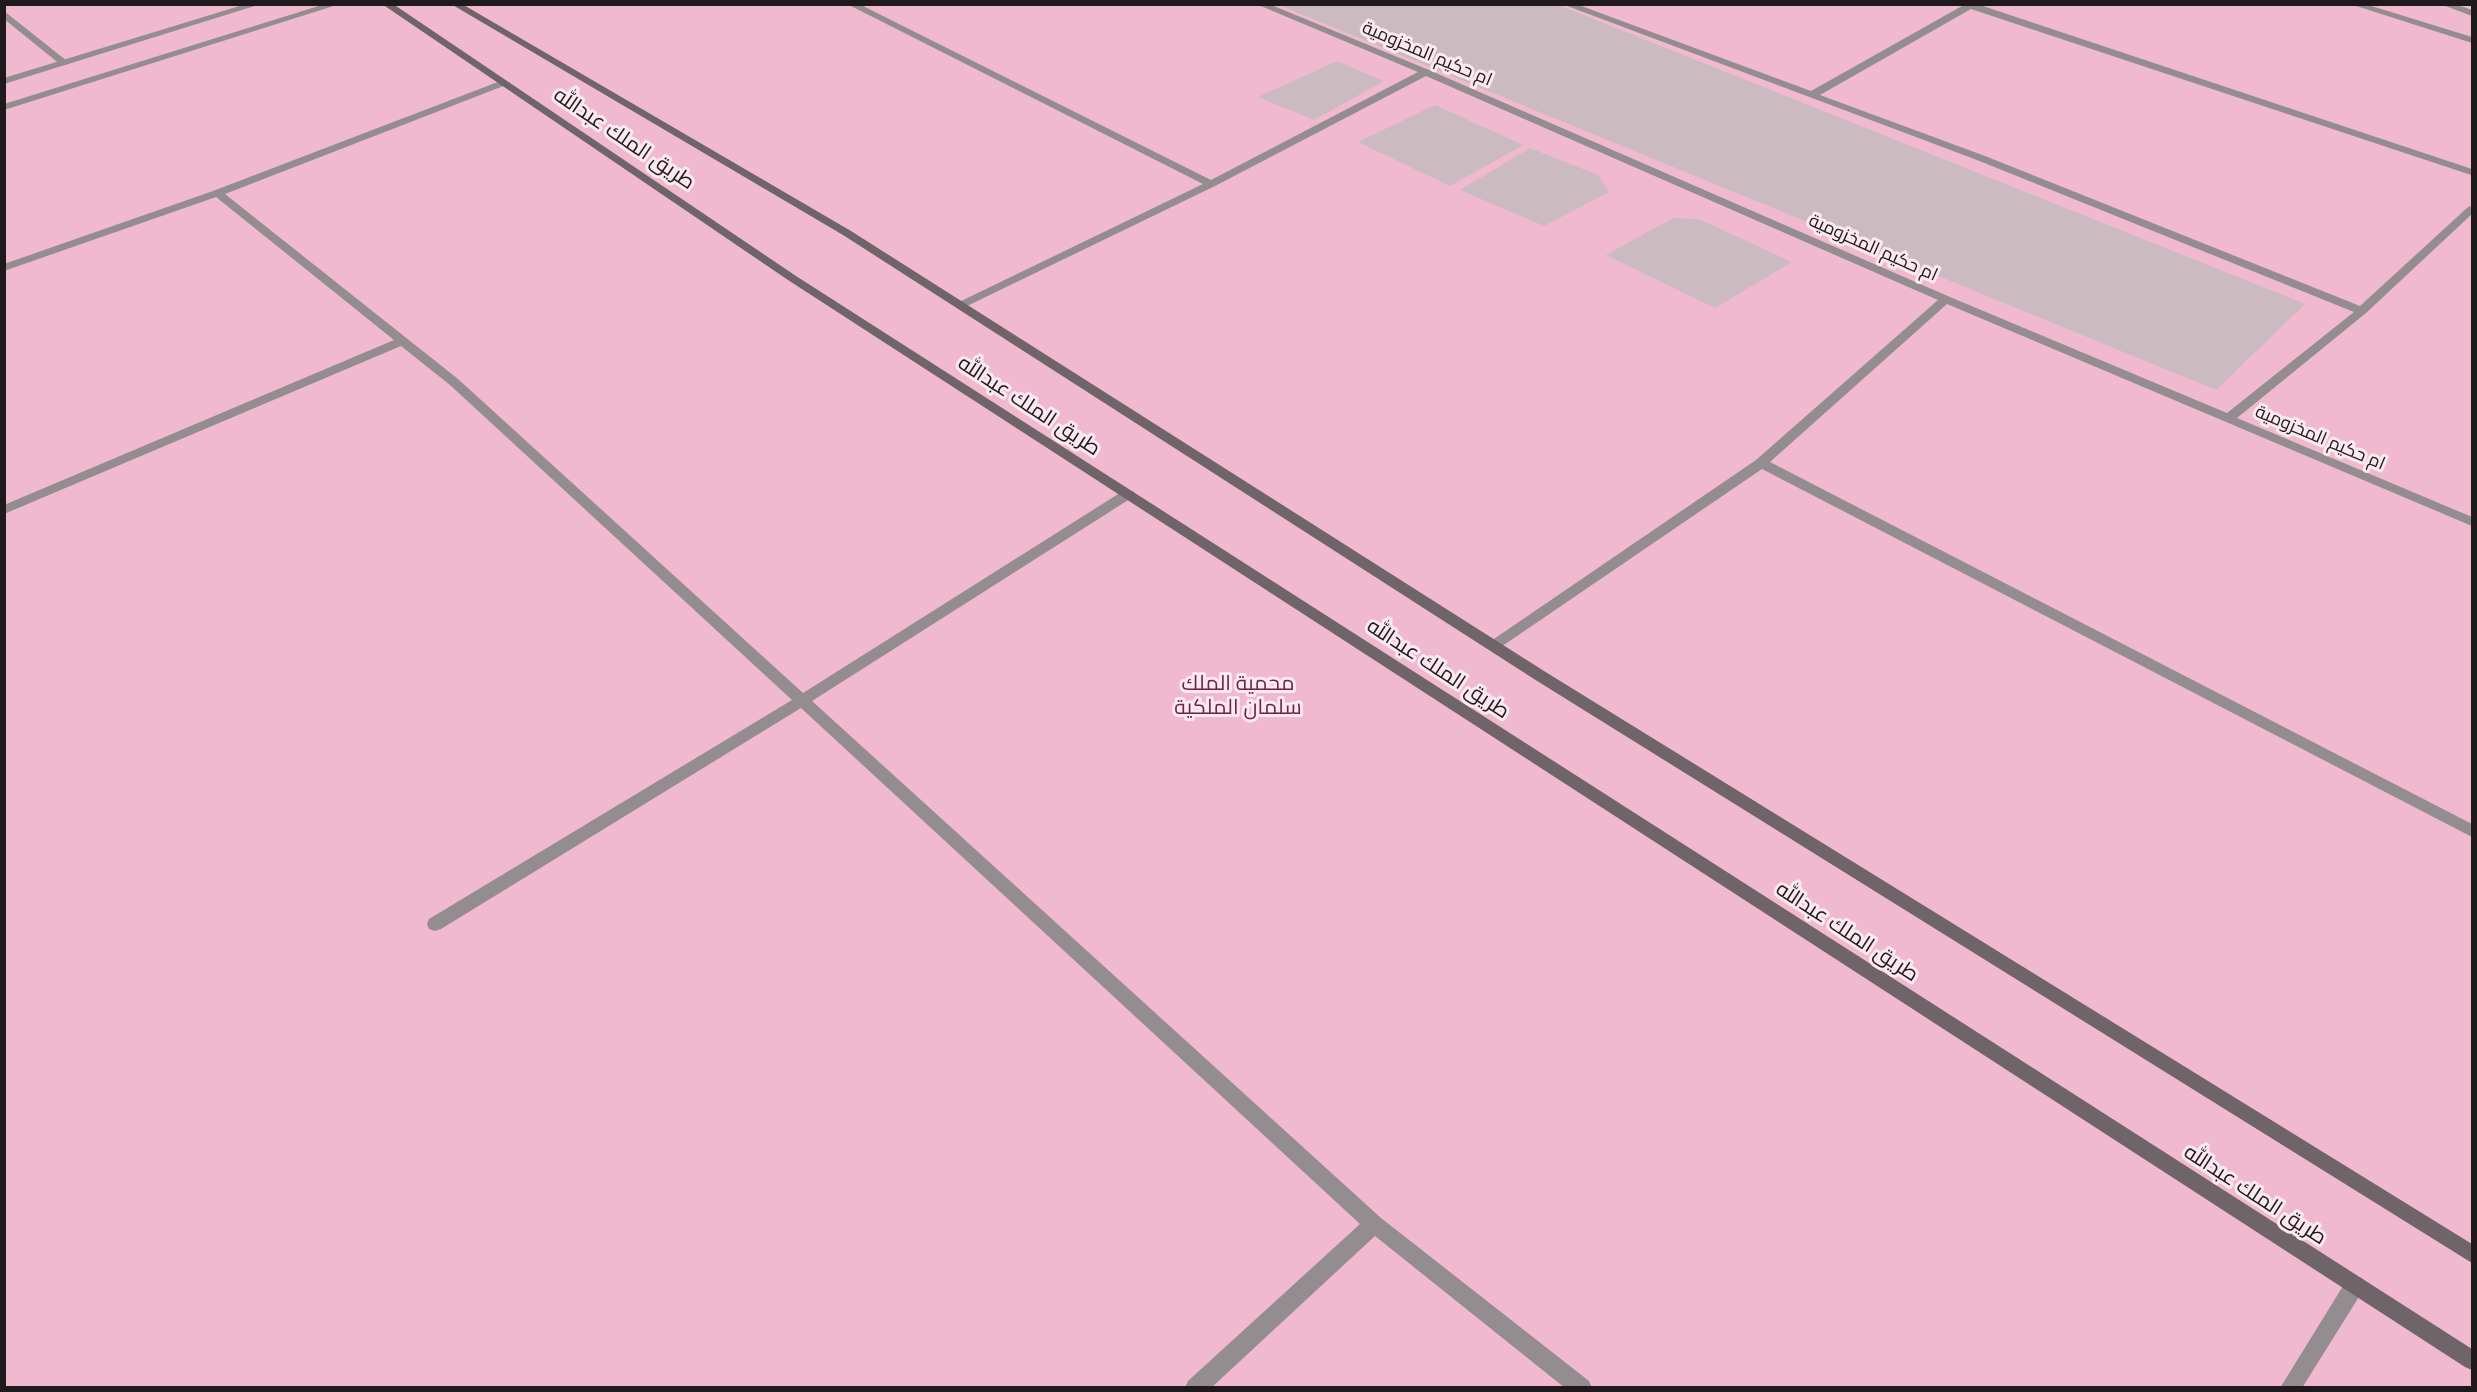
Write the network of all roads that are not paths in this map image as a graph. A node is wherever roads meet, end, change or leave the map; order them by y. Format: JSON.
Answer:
{"nodes":[{"id":1,"x":257,"y":4,"type":"edge"},
{"id":2,"x":336,"y":4,"type":"edge"},
{"id":3,"x":386,"y":4,"type":"edge"},
{"id":4,"x":455,"y":4,"type":"edge"},
{"id":5,"x":850,"y":4,"type":"edge"},
{"id":6,"x":1260,"y":4,"type":"edge"},
{"id":7,"x":1566,"y":4,"type":"edge"},
{"id":8,"x":2354,"y":4,"type":"edge"},
{"id":9,"x":2444,"y":4,"type":"edge"},
{"id":10,"x":1970,"y":5,"type":"edge"},
{"id":11,"x":2472,"y":13,"type":"edge"},
{"id":12,"x":4,"y":14,"type":"edge"},
{"id":13,"x":2472,"y":40,"type":"edge"},
{"id":14,"x":64,"y":63,"type":"junction"},
{"id":15,"x":1426,"y":72,"type":"junction"},
{"id":16,"x":4,"y":81,"type":"edge"},
{"id":17,"x":503,"y":83,"type":"junction"},
{"id":18,"x":1812,"y":95,"type":"junction"},
{"id":19,"x":4,"y":107,"type":"edge"},
{"id":20,"x":2472,"y":171,"type":"edge"},
{"id":21,"x":1210,"y":184,"type":"junction"},
{"id":22,"x":217,"y":193,"type":"junction"},
{"id":23,"x":2472,"y":209,"type":"edge"},
{"id":24,"x":4,"y":268,"type":"edge"},
{"id":25,"x":1946,"y":299,"type":"junction"},
{"id":26,"x":961,"y":305,"type":"junction"},
{"id":27,"x":2362,"y":311,"type":"junction"},
{"id":28,"x":403,"y":341,"type":"junction"},
{"id":29,"x":2228,"y":419,"type":"junction"},
{"id":30,"x":1761,"y":463,"type":"junction"},
{"id":31,"x":1128,"y":494,"type":"junction"},
{"id":32,"x":4,"y":510,"type":"edge"},
{"id":33,"x":2472,"y":522,"type":"edge"},
{"id":34,"x":1493,"y":646,"type":"junction"},
{"id":35,"x":801,"y":700,"type":"junction"},
{"id":36,"x":2472,"y":831,"type":"edge"},
{"id":37,"x":435,"y":924,"type":"dead end"},
{"id":38,"x":1374,"y":1224,"type":"junction"},
{"id":39,"x":2472,"y":1254,"type":"edge"},
{"id":40,"x":2355,"y":1285,"type":"junction"},
{"id":41,"x":2472,"y":1360,"type":"edge"},
{"id":42,"x":1195,"y":1388,"type":"edge"},
{"id":43,"x":1582,"y":1388,"type":"edge"},
{"id":44,"x":2290,"y":1388,"type":"edge"}],
"edges":[{"from":1,"to":14,"type":"street"},
{"from":2,"to":19,"type":"street"},
{"from":3,"to":17,"type":"main road","name":"طريق الملك عبدالله"},
{"from":4,"to":26,"type":"main road","name":"طريق الملك عبدالله"},
{"from":5,"to":21,"type":"street"},
{"from":6,"to":15,"type":"street","name":"ام حكيم المخزومية"},
{"from":7,"to":18,"type":"street"},
{"from":8,"to":13,"type":"street"},
{"from":9,"to":11,"type":"street"},
{"from":10,"to":18,"type":"street"},
{"from":10,"to":20,"type":"street"},
{"from":12,"to":14,"type":"street"},
{"from":14,"to":16,"type":"street"},
{"from":15,"to":21,"type":"street"},
{"from":15,"to":25,"type":"street","name":"ام حكيم المخزومية"},
{"from":17,"to":22,"type":"street"},
{"from":17,"to":31,"type":"main road","name":"طريق الملك عبدالله"},
{"from":18,"to":27,"type":"street"},
{"from":21,"to":26,"type":"street"},
{"from":22,"to":24,"type":"street"},
{"from":22,"to":28,"type":"street"},
{"from":23,"to":27,"type":"street"},
{"from":25,"to":29,"type":"street","name":"ام حكيم المخزومية"},
{"from":25,"to":30,"type":"street"},
{"from":26,"to":34,"type":"main road","name":"طريق الملك عبدالله"},
{"from":27,"to":29,"type":"street"},
{"from":28,"to":32,"type":"street"},
{"from":28,"to":35,"type":"street"},
{"from":29,"to":33,"type":"street","name":"ام حكيم المخزومية"},
{"from":30,"to":34,"type":"street"},
{"from":30,"to":36,"type":"street"},
{"from":31,"to":35,"type":"street"},
{"from":31,"to":40,"type":"main road","name":"طريق الملك عبدالله"},
{"from":34,"to":39,"type":"main road","name":"طريق الملك عبدالله"},
{"from":35,"to":37,"type":"street"},
{"from":35,"to":38,"type":"street"},
{"from":38,"to":42,"type":"street"},
{"from":38,"to":43,"type":"street"},
{"from":40,"to":41,"type":"main road","name":"طريق الملك عبدالله"},
{"from":40,"to":44,"type":"street"}]}
